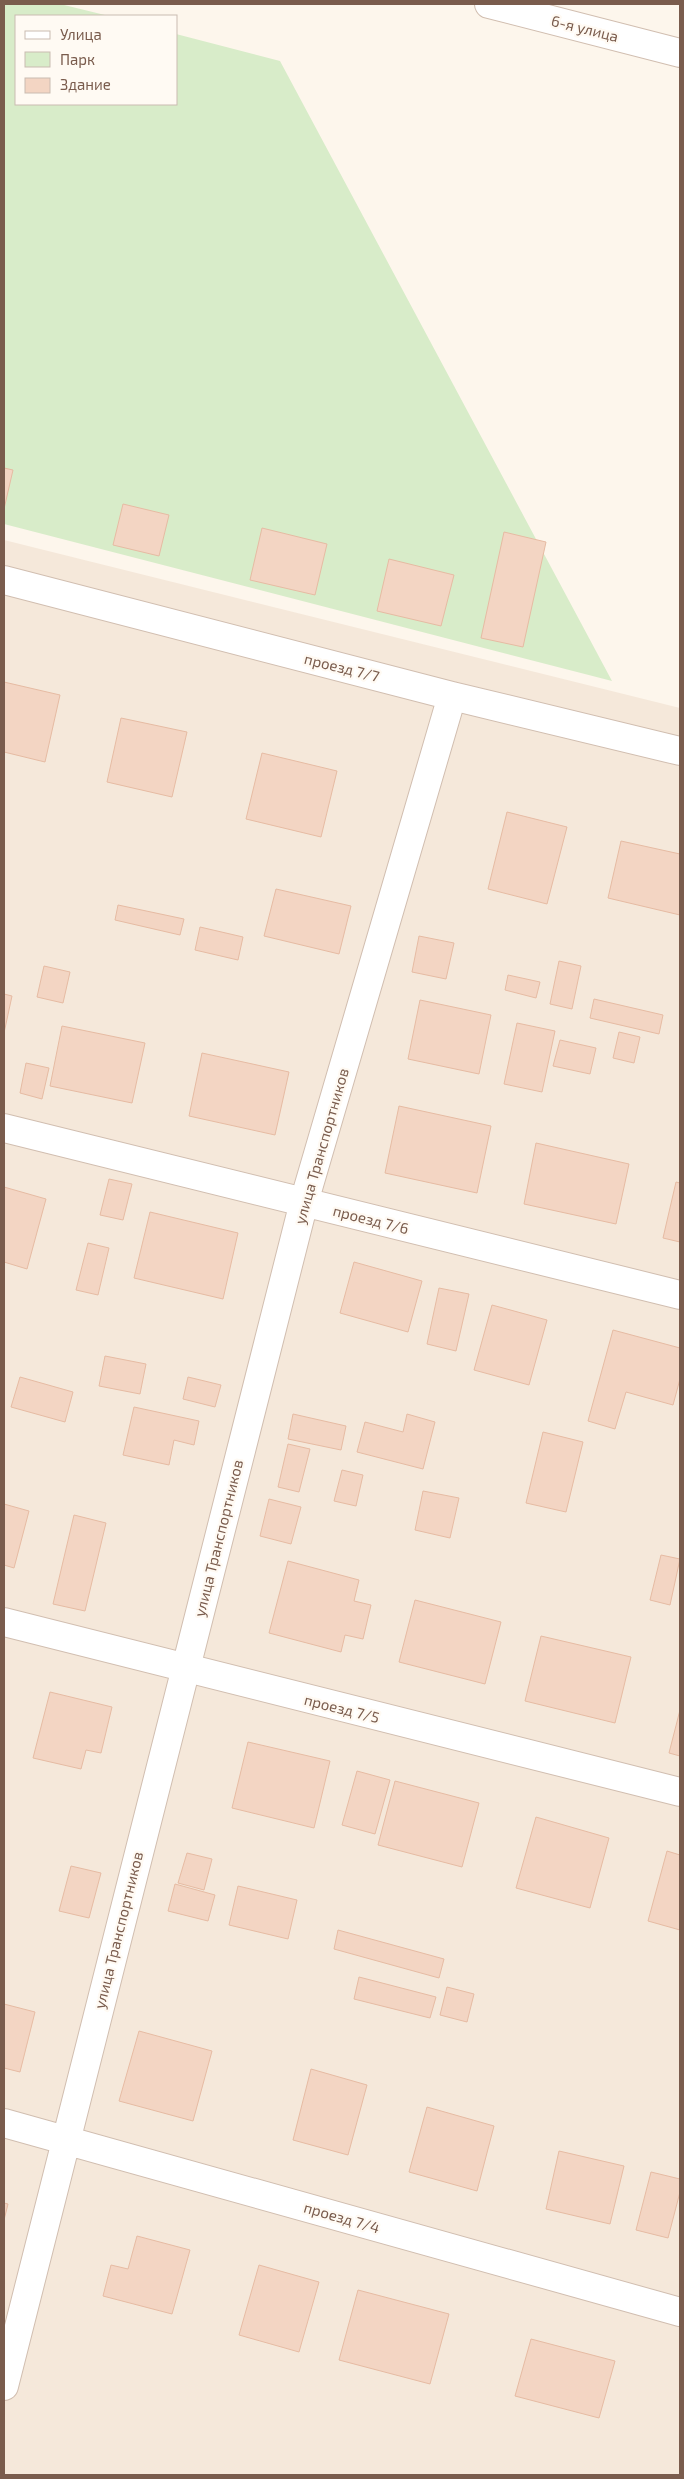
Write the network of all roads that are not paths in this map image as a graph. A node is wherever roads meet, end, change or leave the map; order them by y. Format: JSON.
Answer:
{"nodes":[{"id":1,"x":489,"y":4,"type":"edge"},
{"id":2,"x":680,"y":52,"type":"edge"},
{"id":3,"x":4,"y":580,"type":"edge"},
{"id":4,"x":452,"y":696,"type":"junction"},
{"id":5,"x":680,"y":751,"type":"edge"},
{"id":6,"x":4,"y":1128,"type":"edge"},
{"id":7,"x":304,"y":1202,"type":"junction"},
{"id":8,"x":680,"y":1295,"type":"edge"},
{"id":9,"x":4,"y":1622,"type":"edge"},
{"id":10,"x":184,"y":1669,"type":"junction"},
{"id":11,"x":680,"y":1792,"type":"edge"},
{"id":12,"x":4,"y":2123,"type":"edge"},
{"id":13,"x":65,"y":2139,"type":"junction"},
{"id":14,"x":680,"y":2312,"type":"edge"},
{"id":15,"x":4,"y":2386,"type":"edge"}],
"edges":[{"from":1,"to":2,"type":"street","name":"6-я улица"},
{"from":3,"to":4,"type":"street","name":"проезд 7/7"},
{"from":4,"to":5,"type":"street","name":"проезд 7/7"},
{"from":4,"to":7,"type":"street","name":"улица Транспортников"},
{"from":6,"to":7,"type":"street","name":"проезд 7/6"},
{"from":7,"to":8,"type":"street","name":"проезд 7/6"},
{"from":7,"to":10,"type":"street","name":"улица Транспортников"},
{"from":9,"to":10,"type":"street","name":"проезд 7/5"},
{"from":10,"to":11,"type":"street","name":"проезд 7/5"},
{"from":10,"to":13,"type":"street","name":"улица Транспортников"},
{"from":12,"to":13,"type":"street","name":"проезд 7/4"},
{"from":13,"to":14,"type":"street","name":"проезд 7/4"},
{"from":13,"to":15,"type":"street","name":"улица Транспортников"}]}
